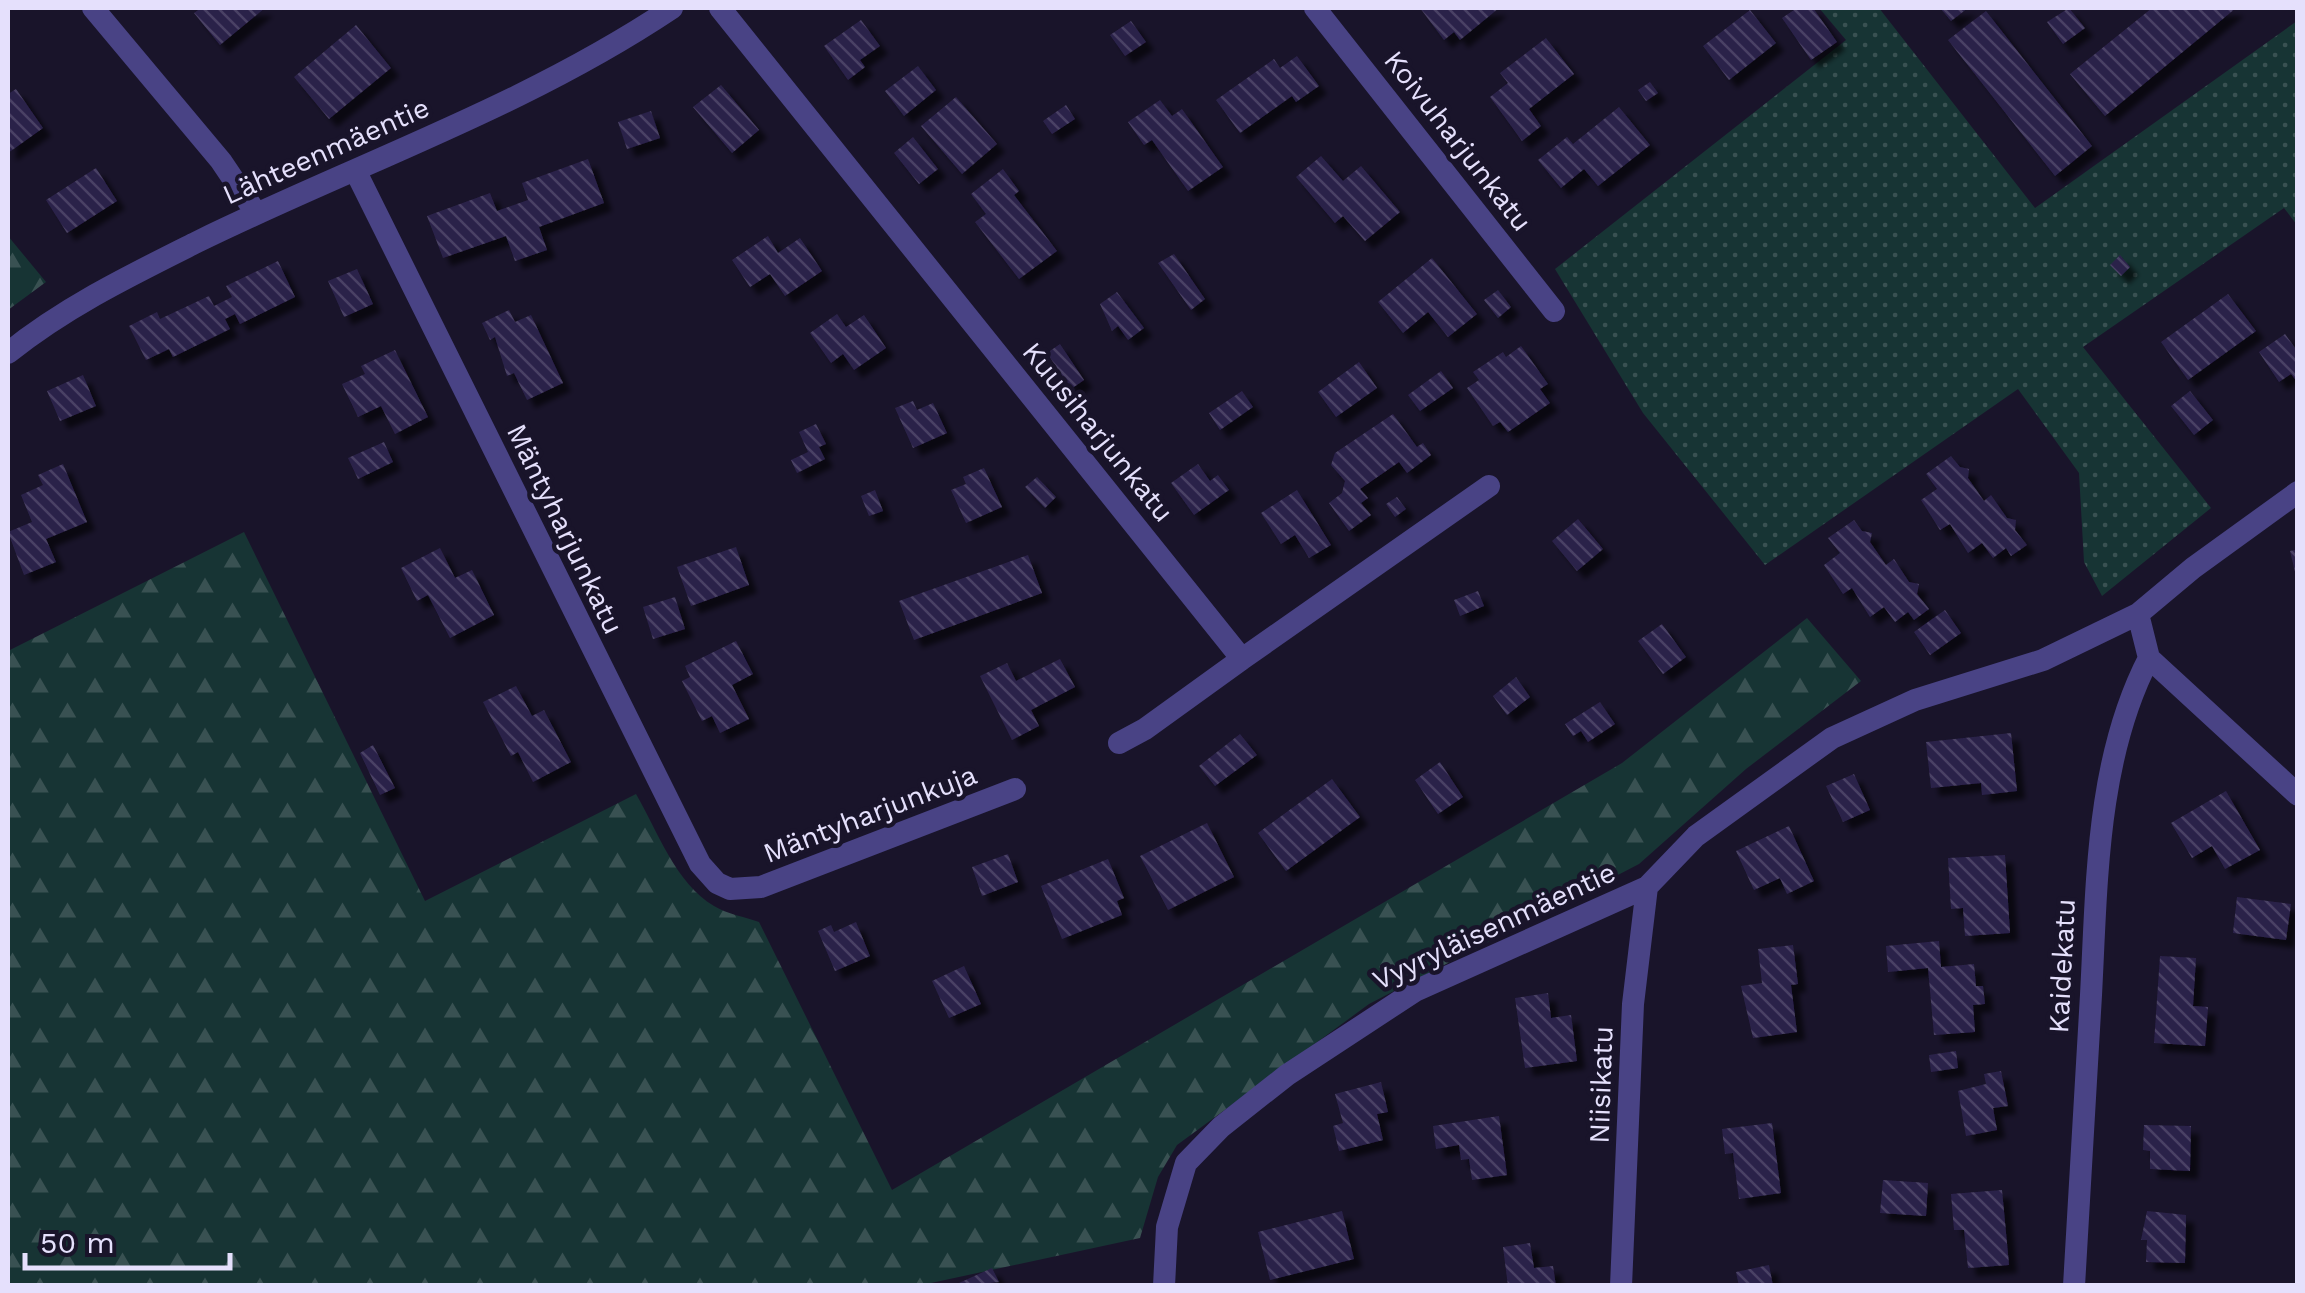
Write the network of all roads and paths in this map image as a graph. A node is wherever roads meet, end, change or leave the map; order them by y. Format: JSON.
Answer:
{"nodes":[{"id":1,"x":93,"y":8,"type":"edge"},
{"id":2,"x":672,"y":8,"type":"edge"},
{"id":3,"x":720,"y":8,"type":"edge"},
{"id":4,"x":1314,"y":8,"type":"edge"},
{"id":5,"x":355,"y":170,"type":"junction"},
{"id":6,"x":256,"y":214,"type":"junction"},
{"id":7,"x":1554,"y":311,"type":"dead end"},
{"id":8,"x":8,"y":353,"type":"edge"},
{"id":9,"x":1489,"y":486,"type":"dead end"},
{"id":10,"x":2298,"y":492,"type":"edge"},
{"id":11,"x":2138,"y":614,"type":"junction"},
{"id":12,"x":2149,"y":658,"type":"junction"},
{"id":13,"x":1242,"y":659,"type":"junction"},
{"id":14,"x":1118,"y":743,"type":"dead end"},
{"id":15,"x":1016,"y":789,"type":"dead end"},
{"id":16,"x":2298,"y":796,"type":"edge"},
{"id":17,"x":1647,"y":887,"type":"junction"},
{"id":18,"x":744,"y":891,"type":"joint"},
{"id":19,"x":1164,"y":1286,"type":"edge"},
{"id":20,"x":1621,"y":1286,"type":"edge"},
{"id":21,"x":2074,"y":1286,"type":"edge"}],
"edges":[{"from":1,"to":6,"type":"street"},
{"from":2,"to":5,"type":"street","name":"Lähteenmäentie"},
{"from":3,"to":13,"type":"street","name":"Kuusiharjunkatu"},
{"from":4,"to":7,"type":"street","name":"Koivuharjunkatu"},
{"from":5,"to":6,"type":"street","name":"Lähteenmäentie"},
{"from":5,"to":18,"type":"street","name":"Mäntyharjunkatu"},
{"from":6,"to":8,"type":"street","name":"Lähteenmäentie"},
{"from":9,"to":13,"type":"street"},
{"from":10,"to":11,"type":"street","name":"Vyyryläisenmäentie"},
{"from":11,"to":12,"type":"street"},
{"from":11,"to":17,"type":"street","name":"Vyyryläisenmäentie"},
{"from":12,"to":16,"type":"street"},
{"from":12,"to":21,"type":"street","name":"Kaidekatu"},
{"from":13,"to":14,"type":"street"},
{"from":15,"to":18,"type":"street","name":"Mäntyharjunkuja"},
{"from":17,"to":19,"type":"street","name":"Vyyryläisenmäentie"},
{"from":17,"to":20,"type":"street","name":"Niisikatu"}]}
